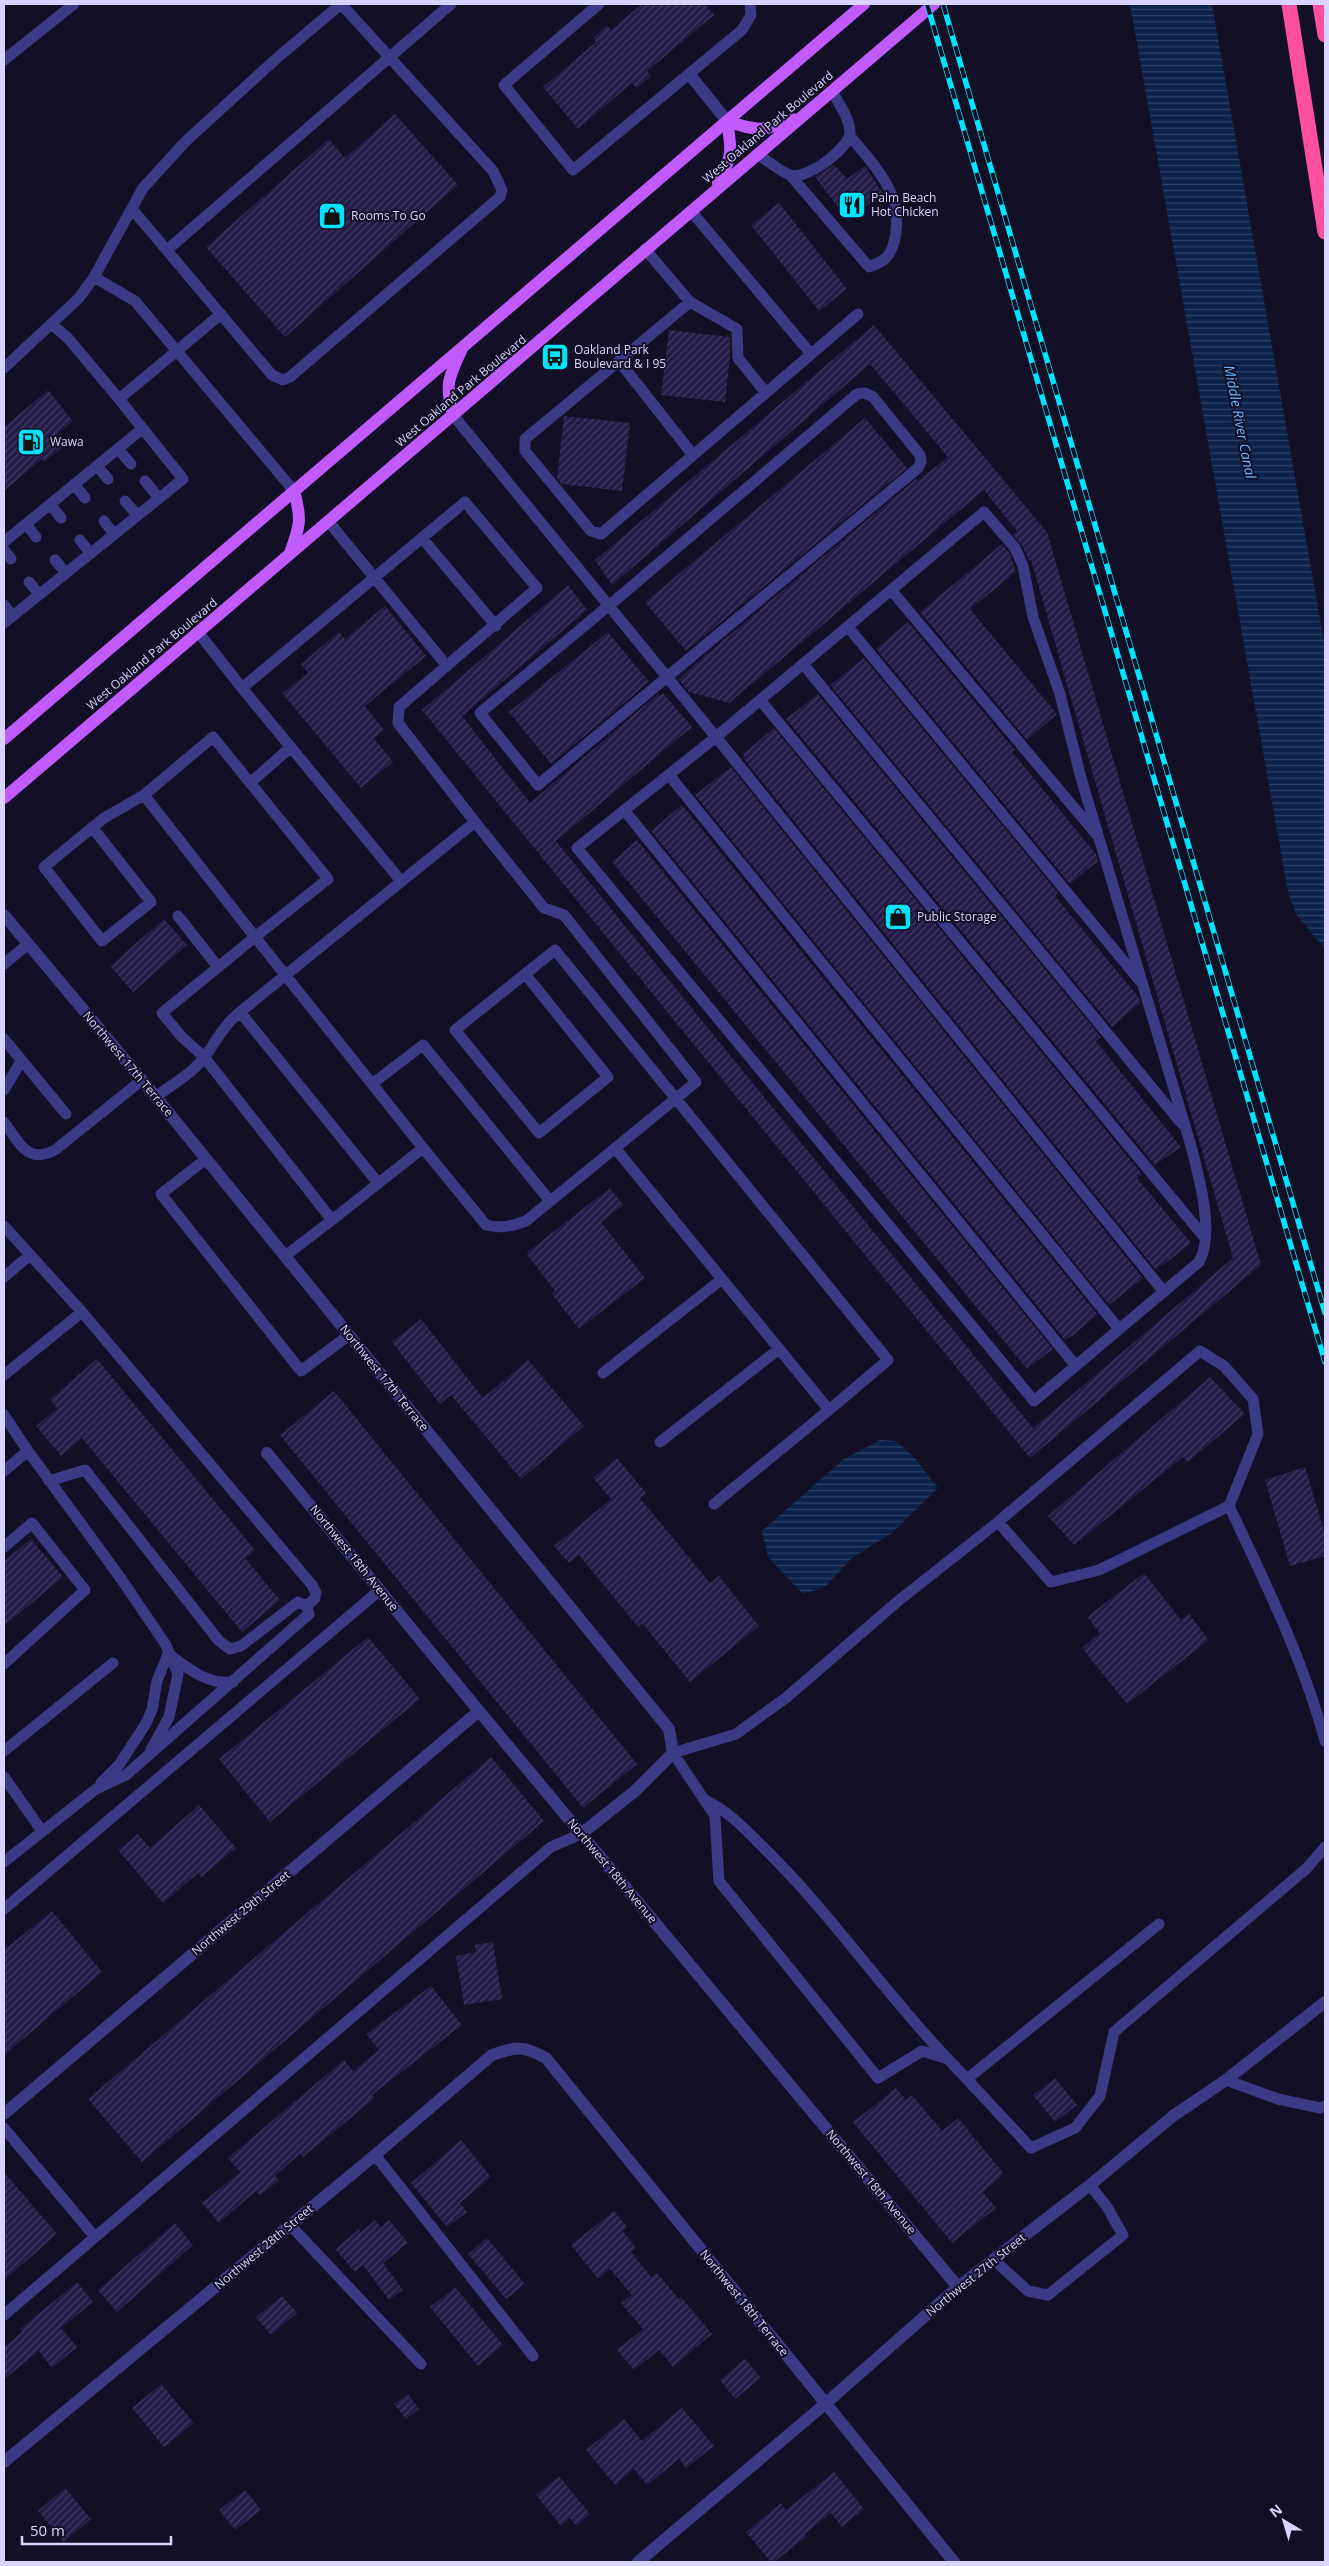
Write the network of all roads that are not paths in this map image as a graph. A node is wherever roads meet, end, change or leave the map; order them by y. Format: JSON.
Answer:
{"nodes":[{"id":1,"x":74,"y":4,"type":"edge"},
{"id":2,"x":342,"y":4,"type":"edge"},
{"id":3,"x":452,"y":4,"type":"edge"},
{"id":4,"x":599,"y":4,"type":"edge"},
{"id":5,"x":750,"y":4,"type":"edge"},
{"id":6,"x":864,"y":4,"type":"edge"},
{"id":7,"x":934,"y":4,"type":"edge"},
{"id":8,"x":1289,"y":4,"type":"edge"},
{"id":9,"x":1320,"y":4,"type":"edge"},
{"id":10,"x":1325,"y":35,"type":"edge"},
{"id":11,"x":389,"y":57,"type":"junction"},
{"id":12,"x":4,"y":60,"type":"edge"},
{"id":13,"x":690,"y":75,"type":"junction"},
{"id":14,"x":832,"y":91,"type":"junction"},
{"id":15,"x":804,"y":115,"type":"junction"},
{"id":16,"x":726,"y":121,"type":"junction"},
{"id":17,"x":850,"y":136,"type":"junction"},
{"id":18,"x":757,"y":154,"type":"junction"},
{"id":19,"x":791,"y":176,"type":"junction"},
{"id":20,"x":714,"y":190,"type":"junction"},
{"id":21,"x":132,"y":208,"type":"junction"},
{"id":22,"x":691,"y":211,"type":"junction"},
{"id":23,"x":1325,"y":232,"type":"edge"},
{"id":24,"x":645,"y":249,"type":"junction"},
{"id":25,"x":167,"y":250,"type":"junction"},
{"id":26,"x":94,"y":277,"type":"junction"},
{"id":27,"x":690,"y":302,"type":"junction"},
{"id":28,"x":222,"y":314,"type":"junction"},
{"id":29,"x":858,"y":314,"type":"dead end"},
{"id":30,"x":51,"y":324,"type":"junction"},
{"id":31,"x":463,"y":347,"type":"junction"},
{"id":32,"x":178,"y":352,"type":"junction"},
{"id":33,"x":811,"y":354,"type":"junction"},
{"id":34,"x":619,"y":361,"type":"junction"},
{"id":35,"x":4,"y":368,"type":"edge"},
{"id":36,"x":766,"y":393,"type":"junction"},
{"id":37,"x":119,"y":399,"type":"junction"},
{"id":38,"x":453,"y":415,"type":"junction"},
{"id":39,"x":142,"y":429,"type":"junction"},
{"id":40,"x":118,"y":449,"type":"junction"},
{"id":41,"x":693,"y":455,"type":"junction"},
{"id":42,"x":131,"y":464,"type":"dead end"},
{"id":43,"x":97,"y":466,"type":"junction"},
{"id":44,"x":108,"y":479,"type":"dead end"},
{"id":45,"x":145,"y":481,"type":"dead end"},
{"id":46,"x":74,"y":484,"type":"junction"},
{"id":47,"x":294,"y":491,"type":"junction"},
{"id":48,"x":85,"y":498,"type":"dead end"},
{"id":49,"x":159,"y":498,"type":"junction"},
{"id":50,"x":125,"y":501,"type":"dead end"},
{"id":51,"x":50,"y":504,"type":"junction"},
{"id":52,"x":137,"y":516,"type":"junction"},
{"id":53,"x":60,"y":518,"type":"dead end"},
{"id":54,"x":104,"y":521,"type":"dead end"},
{"id":55,"x":328,"y":521,"type":"junction"},
{"id":56,"x":26,"y":524,"type":"junction"},
{"id":57,"x":114,"y":534,"type":"junction"},
{"id":58,"x":36,"y":537,"type":"dead end"},
{"id":59,"x":422,"y":538,"type":"junction"},
{"id":60,"x":80,"y":540,"type":"dead end"},
{"id":61,"x":4,"y":542,"type":"edge"},
{"id":62,"x":90,"y":553,"type":"junction"},
{"id":63,"x":289,"y":555,"type":"junction"},
{"id":64,"x":55,"y":560,"type":"dead end"},
{"id":65,"x":66,"y":573,"type":"junction"},
{"id":66,"x":375,"y":578,"type":"junction"},
{"id":67,"x":29,"y":582,"type":"dead end"},
{"id":68,"x":891,"y":590,"type":"junction"},
{"id":69,"x":39,"y":594,"type":"junction"},
{"id":70,"x":4,"y":605,"type":"edge"},
{"id":71,"x":608,"y":606,"type":"junction"},
{"id":72,"x":8,"y":619,"type":"edge"},
{"id":73,"x":496,"y":626,"type":"junction"},
{"id":74,"x":848,"y":627,"type":"junction"},
{"id":75,"x":198,"y":632,"type":"junction"},
{"id":76,"x":803,"y":664,"type":"junction"},
{"id":77,"x":448,"y":666,"type":"junction"},
{"id":78,"x":667,"y":677,"type":"junction"},
{"id":79,"x":242,"y":688,"type":"junction"},
{"id":80,"x":760,"y":700,"type":"junction"},
{"id":81,"x":716,"y":737,"type":"junction"},
{"id":82,"x":4,"y":739,"type":"edge"},
{"id":83,"x":291,"y":747,"type":"junction"},
{"id":84,"x":669,"y":774,"type":"junction"},
{"id":85,"x":250,"y":783,"type":"junction"},
{"id":86,"x":144,"y":795,"type":"junction"},
{"id":87,"x":4,"y":798,"type":"edge"},
{"id":88,"x":624,"y":810,"type":"junction"},
{"id":89,"x":475,"y":822,"type":"junction"},
{"id":90,"x":92,"y":827,"type":"junction"},
{"id":91,"x":1101,"y":840,"type":"junction"},
{"id":92,"x":401,"y":881,"type":"junction"},
{"id":93,"x":4,"y":915,"type":"edge"},
{"id":94,"x":178,"y":916,"type":"dead end"},
{"id":95,"x":255,"y":937,"type":"junction"},
{"id":96,"x":28,"y":944,"type":"junction"},
{"id":97,"x":4,"y":964,"type":"edge"},
{"id":98,"x":218,"y":967,"type":"junction"},
{"id":99,"x":525,"y":974,"type":"junction"},
{"id":100,"x":286,"y":975,"type":"junction"},
{"id":101,"x":1143,"y":984,"type":"junction"},
{"id":102,"x":240,"y":1012,"type":"junction"},
{"id":103,"x":4,"y":1039,"type":"edge"},
{"id":104,"x":204,"y":1057,"type":"junction"},
{"id":105,"x":21,"y":1060,"type":"junction"},
{"id":106,"x":142,"y":1080,"type":"junction"},
{"id":107,"x":372,"y":1084,"type":"junction"},
{"id":108,"x":4,"y":1090,"type":"edge"},
{"id":109,"x":156,"y":1097,"type":"junction"},
{"id":110,"x":675,"y":1099,"type":"junction"},
{"id":111,"x":66,"y":1114,"type":"dead end"},
{"id":112,"x":4,"y":1122,"type":"edge"},
{"id":113,"x":1186,"y":1128,"type":"junction"},
{"id":114,"x":423,"y":1148,"type":"junction"},
{"id":115,"x":615,"y":1148,"type":"junction"},
{"id":116,"x":206,"y":1159,"type":"junction"},
{"id":117,"x":378,"y":1183,"type":"junction"},
{"id":118,"x":550,"y":1201,"type":"junction"},
{"id":119,"x":332,"y":1220,"type":"junction"},
{"id":120,"x":4,"y":1226,"type":"edge"},
{"id":121,"x":1205,"y":1238,"type":"junction"},
{"id":122,"x":30,"y":1255,"type":"junction"},
{"id":123,"x":285,"y":1256,"type":"junction"},
{"id":124,"x":4,"y":1277,"type":"edge"},
{"id":125,"x":722,"y":1279,"type":"junction"},
{"id":126,"x":1164,"y":1292,"type":"junction"},
{"id":127,"x":82,"y":1312,"type":"junction"},
{"id":128,"x":1119,"y":1329,"type":"junction"},
{"id":129,"x":349,"y":1335,"type":"junction"},
{"id":130,"x":779,"y":1349,"type":"junction"},
{"id":131,"x":1076,"y":1366,"type":"junction"},
{"id":132,"x":603,"y":1372,"type":"dead end"},
{"id":133,"x":4,"y":1375,"type":"edge"},
{"id":134,"x":829,"y":1410,"type":"junction"},
{"id":135,"x":5,"y":1419,"type":"edge"},
{"id":136,"x":660,"y":1442,"type":"dead end"},
{"id":137,"x":28,"y":1451,"type":"junction"},
{"id":138,"x":267,"y":1452,"type":"dead end"},
{"id":139,"x":4,"y":1471,"type":"edge"},
{"id":140,"x":49,"y":1481,"type":"junction"},
{"id":141,"x":714,"y":1504,"type":"dead end"},
{"id":142,"x":1229,"y":1506,"type":"junction"},
{"id":143,"x":998,"y":1522,"type":"junction"},
{"id":144,"x":4,"y":1547,"type":"edge"},
{"id":145,"x":380,"y":1590,"type":"junction"},
{"id":146,"x":307,"y":1606,"type":"junction"},
{"id":147,"x":168,"y":1654,"type":"junction"},
{"id":148,"x":113,"y":1663,"type":"dead end"},
{"id":149,"x":4,"y":1664,"type":"edge"},
{"id":150,"x":233,"y":1682,"type":"junction"},
{"id":151,"x":479,"y":1712,"type":"junction"},
{"id":152,"x":1325,"y":1741,"type":"edge"},
{"id":153,"x":4,"y":1751,"type":"edge"},
{"id":154,"x":673,"y":1753,"type":"junction"},
{"id":155,"x":148,"y":1756,"type":"junction"},
{"id":156,"x":4,"y":1777,"type":"edge"},
{"id":157,"x":96,"y":1789,"type":"junction"},
{"id":158,"x":704,"y":1799,"type":"junction"},
{"id":159,"x":42,"y":1831,"type":"junction"},
{"id":160,"x":581,"y":1834,"type":"junction"},
{"id":161,"x":1325,"y":1847,"type":"edge"},
{"id":162,"x":4,"y":1862,"type":"edge"},
{"id":163,"x":4,"y":1910,"type":"edge"},
{"id":164,"x":1159,"y":1924,"type":"dead end"},
{"id":165,"x":1325,"y":2002,"type":"edge"},
{"id":166,"x":530,"y":2050,"type":"joint"},
{"id":167,"x":948,"y":2059,"type":"junction"},
{"id":168,"x":967,"y":2079,"type":"junction"},
{"id":169,"x":1226,"y":2080,"type":"junction"},
{"id":170,"x":1325,"y":2106,"type":"edge"},
{"id":171,"x":4,"y":2114,"type":"edge"},
{"id":172,"x":4,"y":2128,"type":"edge"},
{"id":173,"x":375,"y":2155,"type":"junction"},
{"id":174,"x":1090,"y":2185,"type":"junction"},
{"id":175,"x":290,"y":2225,"type":"junction"},
{"id":176,"x":95,"y":2237,"type":"junction"},
{"id":177,"x":994,"y":2260,"type":"junction"},
{"id":178,"x":958,"y":2287,"type":"junction"},
{"id":179,"x":4,"y":2315,"type":"edge"},
{"id":180,"x":534,"y":2356,"type":"dead end"},
{"id":181,"x":421,"y":2364,"type":"dead end"},
{"id":182,"x":826,"y":2404,"type":"junction"},
{"id":183,"x":4,"y":2462,"type":"edge"},
{"id":184,"x":638,"y":2562,"type":"edge"},
{"id":185,"x":954,"y":2562,"type":"edge"}],
"edges":[{"from":1,"to":12,"type":"lane"},
{"from":2,"to":11,"type":"lane"},
{"from":2,"to":21,"type":"lane"},
{"from":3,"to":11,"type":"lane"},
{"from":4,"to":13,"type":"lane"},
{"from":5,"to":13,"type":"lane"},
{"from":6,"to":16,"type":"main road"},
{"from":7,"to":14,"type":"main road","name":"West Oakland Park Boulevard"},
{"from":8,"to":23,"type":"highway"},
{"from":9,"to":10,"type":"highway"},
{"from":11,"to":25,"type":"lane"},
{"from":11,"to":28,"type":"lane"},
{"from":13,"to":16,"type":"street"},
{"from":14,"to":15,"type":"main road","name":"West Oakland Park Boulevard"},
{"from":14,"to":17,"type":"lane"},
{"from":15,"to":16,"type":"main road"},
{"from":15,"to":18,"type":"main road","name":"West Oakland Park Boulevard"},
{"from":16,"to":20,"type":"main road"},
{"from":16,"to":31,"type":"main road"},
{"from":17,"to":19,"type":"lane"},
{"from":17,"to":19,"type":"lane"},
{"from":18,"to":19,"type":"lane"},
{"from":18,"to":20,"type":"main road","name":"West Oakland Park Boulevard"},
{"from":20,"to":22,"type":"main road","name":"West Oakland Park Boulevard"},
{"from":21,"to":25,"type":"lane"},
{"from":21,"to":26,"type":"lane"},
{"from":22,"to":24,"type":"main road","name":"West Oakland Park Boulevard"},
{"from":22,"to":33,"type":"lane"},
{"from":24,"to":27,"type":"lane"},
{"from":24,"to":38,"type":"main road","name":"West Oakland Park Boulevard"},
{"from":25,"to":28,"type":"lane"},
{"from":26,"to":30,"type":"lane"},
{"from":26,"to":32,"type":"lane"},
{"from":27,"to":34,"type":"lane"},
{"from":27,"to":36,"type":"lane"},
{"from":28,"to":32,"type":"lane"},
{"from":29,"to":33,"type":"lane"},
{"from":30,"to":35,"type":"lane"},
{"from":30,"to":37,"type":"lane"},
{"from":31,"to":38,"type":"main road"},
{"from":31,"to":47,"type":"main road"},
{"from":32,"to":37,"type":"lane"},
{"from":32,"to":47,"type":"lane"},
{"from":33,"to":36,"type":"lane"},
{"from":34,"to":41,"type":"lane"},
{"from":34,"to":41,"type":"lane"},
{"from":36,"to":41,"type":"lane"},
{"from":37,"to":39,"type":"lane"},
{"from":38,"to":55,"type":"main road","name":"West Oakland Park Boulevard"},
{"from":38,"to":71,"type":"lane"},
{"from":39,"to":40,"type":"lane"},
{"from":39,"to":49,"type":"lane"},
{"from":40,"to":42,"type":"lane"},
{"from":40,"to":43,"type":"lane"},
{"from":43,"to":44,"type":"lane"},
{"from":43,"to":46,"type":"lane"},
{"from":45,"to":49,"type":"lane"},
{"from":46,"to":48,"type":"lane"},
{"from":46,"to":51,"type":"lane"},
{"from":47,"to":63,"type":"main road"},
{"from":47,"to":82,"type":"main road"},
{"from":49,"to":52,"type":"lane"},
{"from":50,"to":52,"type":"lane"},
{"from":51,"to":53,"type":"lane"},
{"from":51,"to":56,"type":"lane"},
{"from":52,"to":57,"type":"lane"},
{"from":54,"to":57,"type":"lane"},
{"from":55,"to":63,"type":"main road","name":"West Oakland Park Boulevard"},
{"from":55,"to":66,"type":"lane"},
{"from":56,"to":58,"type":"lane"},
{"from":56,"to":61,"type":"lane"},
{"from":57,"to":62,"type":"lane"},
{"from":59,"to":66,"type":"lane"},
{"from":59,"to":73,"type":"lane"},
{"from":59,"to":73,"type":"lane"},
{"from":60,"to":62,"type":"lane"},
{"from":62,"to":65,"type":"lane"},
{"from":63,"to":75,"type":"main road","name":"West Oakland Park Boulevard"},
{"from":64,"to":65,"type":"lane"},
{"from":65,"to":69,"type":"lane"},
{"from":66,"to":77,"type":"lane"},
{"from":66,"to":79,"type":"lane"},
{"from":67,"to":69,"type":"lane"},
{"from":68,"to":74,"type":"lane"},
{"from":68,"to":91,"type":"lane"},
{"from":68,"to":91,"type":"lane"},
{"from":69,"to":72,"type":"lane"},
{"from":70,"to":72,"type":"lane"},
{"from":71,"to":78,"type":"lane"},
{"from":71,"to":78,"type":"lane"},
{"from":71,"to":78,"type":"lane"},
{"from":73,"to":77,"type":"lane"},
{"from":74,"to":76,"type":"lane"},
{"from":74,"to":101,"type":"lane"},
{"from":75,"to":79,"type":"lane"},
{"from":75,"to":87,"type":"main road","name":"West Oakland Park Boulevard"},
{"from":76,"to":80,"type":"lane"},
{"from":76,"to":113,"type":"lane"},
{"from":77,"to":89,"type":"lane"},
{"from":78,"to":81,"type":"lane"},
{"from":79,"to":83,"type":"lane"},
{"from":80,"to":81,"type":"lane"},
{"from":80,"to":121,"type":"lane"},
{"from":81,"to":84,"type":"lane"},
{"from":81,"to":126,"type":"lane"},
{"from":83,"to":85,"type":"lane"},
{"from":83,"to":92,"type":"lane"},
{"from":84,"to":88,"type":"lane"},
{"from":84,"to":128,"type":"lane"},
{"from":85,"to":86,"type":"lane"},
{"from":85,"to":95,"type":"lane"},
{"from":86,"to":90,"type":"lane"},
{"from":86,"to":95,"type":"lane"},
{"from":88,"to":131,"type":"lane"},
{"from":88,"to":131,"type":"lane"},
{"from":89,"to":92,"type":"lane"},
{"from":89,"to":110,"type":"lane"},
{"from":90,"to":90,"type":"lane"},
{"from":91,"to":101,"type":"lane"},
{"from":92,"to":100,"type":"lane"},
{"from":93,"to":96,"type":"street","name":"Northwest 17th Terrace"},
{"from":94,"to":98,"type":"lane"},
{"from":95,"to":98,"type":"lane"},
{"from":95,"to":100,"type":"lane"},
{"from":96,"to":97,"type":"lane"},
{"from":96,"to":106,"type":"street","name":"Northwest 17th Terrace"},
{"from":98,"to":104,"type":"lane"},
{"from":99,"to":99,"type":"lane"},
{"from":99,"to":110,"type":"lane"},
{"from":100,"to":102,"type":"lane"},
{"from":100,"to":107,"type":"lane"},
{"from":101,"to":113,"type":"lane"},
{"from":102,"to":104,"type":"lane"},
{"from":102,"to":117,"type":"lane"},
{"from":103,"to":105,"type":"lane"},
{"from":104,"to":109,"type":"lane"},
{"from":104,"to":119,"type":"lane"},
{"from":105,"to":108,"type":"lane"},
{"from":105,"to":111,"type":"lane"},
{"from":106,"to":109,"type":"street","name":"Northwest 17th Terrace"},
{"from":106,"to":112,"type":"lane"},
{"from":107,"to":114,"type":"lane"},
{"from":107,"to":118,"type":"lane"},
{"from":109,"to":116,"type":"street","name":"Northwest 17th Terrace"},
{"from":110,"to":115,"type":"lane"},
{"from":110,"to":134,"type":"lane"},
{"from":113,"to":121,"type":"lane"},
{"from":114,"to":117,"type":"lane"},
{"from":114,"to":118,"type":"lane"},
{"from":115,"to":118,"type":"lane"},
{"from":115,"to":125,"type":"lane"},
{"from":116,"to":123,"type":"street","name":"Northwest 17th Terrace"},
{"from":116,"to":129,"type":"lane"},
{"from":117,"to":119,"type":"lane"},
{"from":119,"to":123,"type":"lane"},
{"from":120,"to":122,"type":"lane"},
{"from":121,"to":126,"type":"lane"},
{"from":122,"to":124,"type":"lane"},
{"from":122,"to":127,"type":"lane"},
{"from":123,"to":129,"type":"street","name":"Northwest 17th Terrace"},
{"from":125,"to":130,"type":"lane"},
{"from":125,"to":132,"type":"lane"},
{"from":126,"to":128,"type":"lane"},
{"from":127,"to":133,"type":"lane"},
{"from":127,"to":146,"type":"lane"},
{"from":128,"to":131,"type":"lane"},
{"from":129,"to":154,"type":"street","name":"Northwest 17th Terrace"},
{"from":130,"to":134,"type":"lane"},
{"from":130,"to":136,"type":"lane"},
{"from":134,"to":141,"type":"lane"},
{"from":135,"to":137,"type":"lane"},
{"from":137,"to":139,"type":"lane"},
{"from":137,"to":140,"type":"lane"},
{"from":138,"to":145,"type":"street","name":"Northwest 18th Avenue"},
{"from":140,"to":146,"type":"lane"},
{"from":140,"to":147,"type":"lane"},
{"from":142,"to":143,"type":"lane"},
{"from":142,"to":143,"type":"lane"},
{"from":142,"to":152,"type":"lane"},
{"from":143,"to":154,"type":"lane"},
{"from":144,"to":149,"type":"lane"},
{"from":145,"to":151,"type":"street","name":"Northwest 18th Avenue"},
{"from":145,"to":163,"type":"lane"},
{"from":146,"to":150,"type":"lane"},
{"from":147,"to":150,"type":"lane"},
{"from":147,"to":155,"type":"lane"},
{"from":147,"to":157,"type":"lane"},
{"from":148,"to":153,"type":"lane"},
{"from":150,"to":155,"type":"lane"},
{"from":151,"to":160,"type":"street","name":"Northwest 18th Avenue"},
{"from":151,"to":171,"type":"street","name":"Northwest 29th Street"},
{"from":154,"to":158,"type":"lane"},
{"from":154,"to":160,"type":"street"},
{"from":155,"to":157,"type":"lane"},
{"from":156,"to":159,"type":"lane"},
{"from":157,"to":159,"type":"lane"},
{"from":158,"to":167,"type":"lane"},
{"from":158,"to":167,"type":"lane"},
{"from":159,"to":162,"type":"lane"},
{"from":160,"to":176,"type":"lane"},
{"from":160,"to":178,"type":"street","name":"Northwest 18th Avenue"},
{"from":161,"to":168,"type":"lane"},
{"from":164,"to":168,"type":"lane"},
{"from":165,"to":169,"type":"street","name":"Northwest 27th Street"},
{"from":166,"to":173,"type":"street","name":"Northwest 28th Street"},
{"from":166,"to":182,"type":"street","name":"Northwest 18th Terrace"},
{"from":167,"to":168,"type":"lane"},
{"from":169,"to":170,"type":"lane"},
{"from":169,"to":174,"type":"street","name":"Northwest 27th Street"},
{"from":172,"to":176,"type":"lane"},
{"from":173,"to":175,"type":"street","name":"Northwest 28th Street"},
{"from":173,"to":180,"type":"lane"},
{"from":174,"to":177,"type":"street","name":"Northwest 27th Street"},
{"from":174,"to":177,"type":"lane"},
{"from":175,"to":181,"type":"lane"},
{"from":175,"to":183,"type":"street","name":"Northwest 28th Street"},
{"from":176,"to":179,"type":"lane"},
{"from":177,"to":178,"type":"street","name":"Northwest 27th Street"},
{"from":178,"to":182,"type":"street","name":"Northwest 27th Street"},
{"from":182,"to":184,"type":"street","name":"Northwest 27th Street"},
{"from":182,"to":185,"type":"street","name":"Northwest 18th Terrace"}]}
